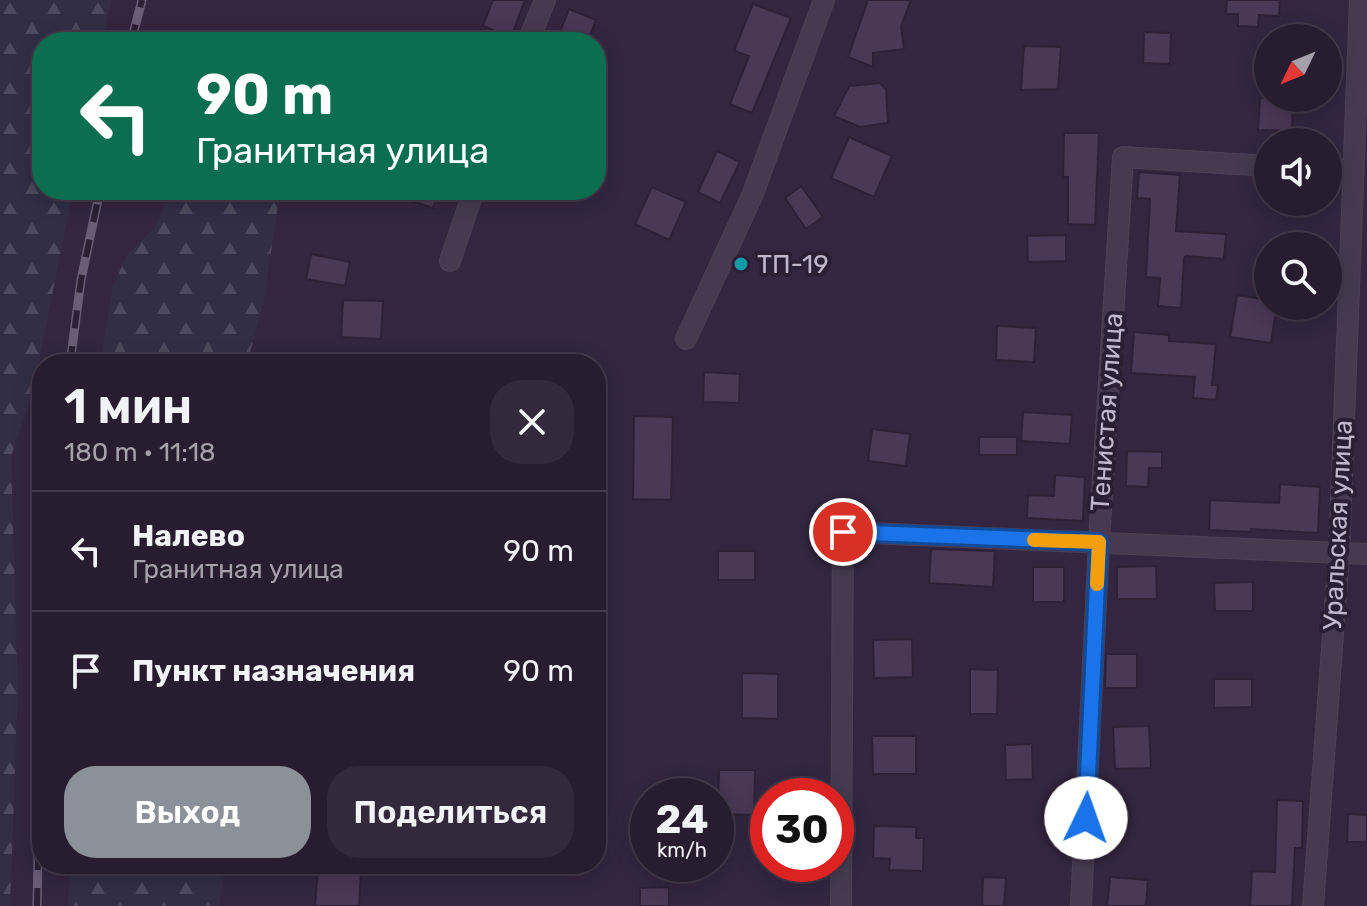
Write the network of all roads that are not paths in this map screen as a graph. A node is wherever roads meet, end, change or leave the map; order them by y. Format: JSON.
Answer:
{"nodes":[{"id":1,"x":545,"y":0,"type":"edge"},
{"id":2,"x":824,"y":0,"type":"edge"},
{"id":3,"x":1360,"y":0,"type":"edge"},
{"id":4,"x":532,"y":32,"type":"edge"},
{"id":5,"x":1254,"y":165,"type":"edge"},
{"id":6,"x":1342,"y":170,"type":"edge"},
{"id":7,"x":1352,"y":170,"type":"junction"},
{"id":8,"x":471,"y":200,"type":"edge"},
{"id":9,"x":450,"y":261,"type":"dead end"},
{"id":10,"x":686,"y":339,"type":"dead end"},
{"id":11,"x":1099,"y":542,"type":"junction"},
{"id":12,"x":1339,"y":553,"type":"junction"},
{"id":13,"x":1367,"y":554,"type":"edge"},
{"id":14,"x":841,"y":906,"type":"edge"},
{"id":15,"x":1081,"y":906,"type":"edge"},
{"id":16,"x":1313,"y":906,"type":"edge"}],
"edges":[{"from":1,"to":4,"type":"street"},
{"from":2,"to":10,"type":"street"},
{"from":3,"to":7,"type":"street","name":"Уральская улица"},
{"from":5,"to":11,"type":"street","name":"Тенистая улица"},
{"from":6,"to":7,"type":"street"},
{"from":7,"to":12,"type":"street","name":"Уральская улица"},
{"from":8,"to":9,"type":"street"},
{"from":11,"to":12,"type":"street"},
{"from":11,"to":14,"type":"street"},
{"from":11,"to":15,"type":"street","name":"Тенистая улица"},
{"from":12,"to":13,"type":"street"},
{"from":12,"to":16,"type":"street","name":"Уральская улица"}]}
